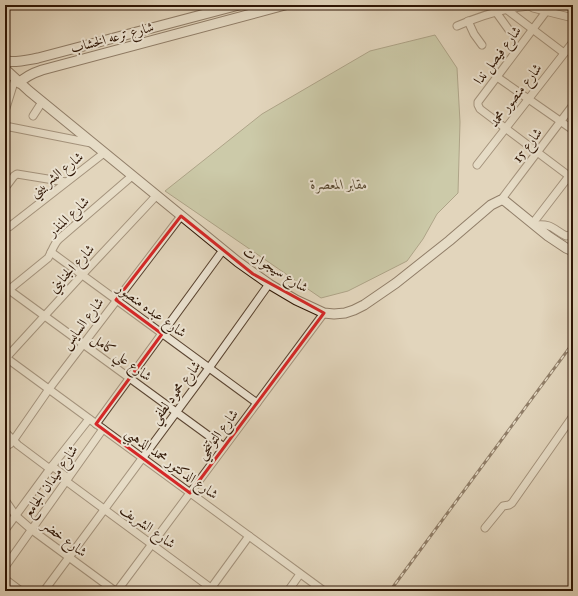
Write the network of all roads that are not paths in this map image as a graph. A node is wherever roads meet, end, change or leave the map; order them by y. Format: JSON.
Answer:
{"nodes":[{"id":1,"x":239,"y":5,"type":"edge"},
{"id":2,"x":285,"y":5,"type":"edge"},
{"id":3,"x":529,"y":6,"type":"edge"},
{"id":4,"x":549,"y":8,"type":"edge"},
{"id":5,"x":506,"y":10,"type":"junction"},
{"id":6,"x":496,"y":12,"type":"junction"},
{"id":7,"x":573,"y":18,"type":"edge"},
{"id":8,"x":468,"y":21,"type":"junction"},
{"id":9,"x":457,"y":26,"type":"dead end"},
{"id":10,"x":509,"y":30,"type":"dead end"},
{"id":11,"x":533,"y":30,"type":"junction"},
{"id":12,"x":573,"y":42,"type":"edge"},
{"id":13,"x":482,"y":45,"type":"dead end"},
{"id":14,"x":564,"y":53,"type":"junction"},
{"id":15,"x":38,"y":58,"type":"junction"},
{"id":16,"x":5,"y":61,"type":"edge"},
{"id":17,"x":5,"y":69,"type":"edge"},
{"id":18,"x":42,"y":70,"type":"junction"},
{"id":19,"x":497,"y":78,"type":"junction"},
{"id":20,"x":17,"y":81,"type":"junction"},
{"id":21,"x":528,"y":99,"type":"junction"},
{"id":22,"x":42,"y":102,"type":"junction"},
{"id":23,"x":573,"y":105,"type":"edge"},
{"id":24,"x":6,"y":108,"type":"edge"},
{"id":25,"x":33,"y":116,"type":"dead end"},
{"id":26,"x":561,"y":121,"type":"junction"},
{"id":27,"x":5,"y":126,"type":"edge"},
{"id":28,"x":506,"y":128,"type":"junction"},
{"id":29,"x":573,"y":130,"type":"edge"},
{"id":30,"x":92,"y":143,"type":"junction"},
{"id":31,"x":538,"y":152,"type":"junction"},
{"id":32,"x":104,"y":153,"type":"junction"},
{"id":33,"x":477,"y":165,"type":"dead end"},
{"id":34,"x":572,"y":175,"type":"edge"},
{"id":35,"x":132,"y":176,"type":"junction"},
{"id":36,"x":66,"y":182,"type":"junction"},
{"id":37,"x":5,"y":188,"type":"edge"},
{"id":38,"x":156,"y":196,"type":"junction"},
{"id":39,"x":501,"y":200,"type":"junction"},
{"id":40,"x":181,"y":216,"type":"junction"},
{"id":41,"x":534,"y":224,"type":"junction"},
{"id":42,"x":5,"y":228,"type":"edge"},
{"id":43,"x":573,"y":232,"type":"edge"},
{"id":44,"x":223,"y":250,"type":"junction"},
{"id":45,"x":573,"y":251,"type":"edge"},
{"id":46,"x":51,"y":252,"type":"junction"},
{"id":47,"x":82,"y":275,"type":"junction"},
{"id":48,"x":269,"y":284,"type":"junction"},
{"id":49,"x":6,"y":290,"type":"edge"},
{"id":50,"x":116,"y":300,"type":"junction"},
{"id":51,"x":324,"y":313,"type":"junction"},
{"id":52,"x":44,"y":316,"type":"junction"},
{"id":53,"x":162,"y":334,"type":"junction"},
{"id":54,"x":83,"y":344,"type":"junction"},
{"id":55,"x":5,"y":358,"type":"edge"},
{"id":56,"x":209,"y":368,"type":"junction"},
{"id":57,"x":129,"y":378,"type":"junction"},
{"id":58,"x":49,"y":389,"type":"junction"},
{"id":59,"x":257,"y":403,"type":"junction"},
{"id":60,"x":176,"y":413,"type":"junction"},
{"id":61,"x":573,"y":416,"type":"edge"},
{"id":62,"x":89,"y":419,"type":"junction"},
{"id":63,"x":96,"y":424,"type":"junction"},
{"id":64,"x":103,"y":429,"type":"junction"},
{"id":65,"x":5,"y":432,"type":"edge"},
{"id":66,"x":13,"y":440,"type":"junction"},
{"id":67,"x":5,"y":447,"type":"edge"},
{"id":68,"x":224,"y":447,"type":"junction"},
{"id":69,"x":143,"y":458,"type":"junction"},
{"id":70,"x":51,"y":467,"type":"junction"},
{"id":71,"x":67,"y":480,"type":"junction"},
{"id":72,"x":190,"y":493,"type":"junction"},
{"id":73,"x":5,"y":500,"type":"edge"},
{"id":74,"x":7,"y":508,"type":"edge"},
{"id":75,"x":104,"y":510,"type":"junction"},
{"id":76,"x":16,"y":516,"type":"junction"},
{"id":77,"x":484,"y":528,"type":"dead end"},
{"id":78,"x":5,"y":530,"type":"edge"},
{"id":79,"x":32,"y":530,"type":"junction"},
{"id":80,"x":249,"y":536,"type":"junction"},
{"id":81,"x":152,"y":544,"type":"junction"},
{"id":82,"x":69,"y":557,"type":"junction"},
{"id":83,"x":5,"y":567,"type":"edge"},
{"id":84,"x":300,"y":574,"type":"junction"},
{"id":85,"x":5,"y":579,"type":"edge"},
{"id":86,"x":212,"y":590,"type":"edge"},
{"id":87,"x":22,"y":591,"type":"edge"},
{"id":88,"x":44,"y":591,"type":"edge"},
{"id":89,"x":116,"y":591,"type":"edge"},
{"id":90,"x":288,"y":591,"type":"edge"},
{"id":91,"x":324,"y":591,"type":"edge"}],
"edges":[{"from":1,"to":15,"type":"street","name":"شارع ترعه الخشاب"},
{"from":2,"to":18,"type":"street","name":"شارع ترعه الخشاب"},
{"from":3,"to":4,"type":"street"},
{"from":3,"to":5,"type":"street"},
{"from":4,"to":7,"type":"street"},
{"from":4,"to":11,"type":"street","name":"شارع فيصل ندا"},
{"from":5,"to":6,"type":"street"},
{"from":5,"to":11,"type":"street"},
{"from":6,"to":8,"type":"street"},
{"from":6,"to":10,"type":"street"},
{"from":8,"to":9,"type":"street"},
{"from":8,"to":13,"type":"street"},
{"from":11,"to":14,"type":"street"},
{"from":11,"to":19,"type":"street","name":"شارع فيصل ندا"},
{"from":12,"to":14,"type":"street","name":"شارع منصور محمد"},
{"from":14,"to":21,"type":"street","name":"شارع منصور محمد"},
{"from":15,"to":16,"type":"street","name":"شارع ترعه الخشاب"},
{"from":15,"to":18,"type":"street"},
{"from":17,"to":20,"type":"street","name":"شارع سيجوارت"},
{"from":18,"to":20,"type":"street","name":"شارع ترعه الخشاب"},
{"from":19,"to":21,"type":"street"},
{"from":19,"to":28,"type":"street","name":"شارع فيصل ندا"},
{"from":20,"to":22,"type":"street","name":"شارع سيجوارت"},
{"from":20,"to":24,"type":"street"},
{"from":21,"to":26,"type":"street"},
{"from":21,"to":28,"type":"street","name":"شارع منصور محمد"},
{"from":22,"to":25,"type":"street"},
{"from":22,"to":30,"type":"street","name":"شارع سيجوارت"},
{"from":23,"to":26,"type":"street","name":"شارع 15"},
{"from":26,"to":29,"type":"street"},
{"from":26,"to":31,"type":"street","name":"شارع 15"},
{"from":27,"to":30,"type":"street"},
{"from":28,"to":31,"type":"street"},
{"from":28,"to":33,"type":"street","name":"شارع منصور محمد"},
{"from":30,"to":32,"type":"street","name":"شارع سيجوارت"},
{"from":31,"to":34,"type":"street"},
{"from":31,"to":39,"type":"street","name":"شارع 15"},
{"from":32,"to":35,"type":"street","name":"شارع سيجوارت"},
{"from":32,"to":36,"type":"street","name":"شارع الشربيني"},
{"from":34,"to":41,"type":"street"},
{"from":35,"to":38,"type":"street","name":"شارع سيجوارت"},
{"from":35,"to":46,"type":"street","name":"شارع المنذر"},
{"from":36,"to":37,"type":"street"},
{"from":36,"to":42,"type":"street","name":"شارع الشربيني"},
{"from":38,"to":40,"type":"street","name":"شارع سيجوارت"},
{"from":38,"to":47,"type":"street","name":"شارع الجنايني"},
{"from":39,"to":41,"type":"street"},
{"from":39,"to":51,"type":"street","name":"شارع سيجوارت"},
{"from":40,"to":44,"type":"street","name":"شارع سيجوارت"},
{"from":40,"to":50,"type":"street","name":"شارع السايس"},
{"from":41,"to":43,"type":"street"},
{"from":41,"to":45,"type":"street"},
{"from":44,"to":48,"type":"street","name":"شارع سيجوارت"},
{"from":44,"to":53,"type":"street"},
{"from":46,"to":47,"type":"street","name":"شارع عبده منصور"},
{"from":46,"to":49,"type":"street","name":"شارع المنذر"},
{"from":47,"to":50,"type":"street","name":"شارع عبده منصور"},
{"from":47,"to":52,"type":"street","name":"شارع الجنايني"},
{"from":48,"to":51,"type":"street","name":"شارع سيجوارت"},
{"from":48,"to":56,"type":"street","name":"شارع محمود لطفي"},
{"from":49,"to":52,"type":"street","name":"شارع علي كامل"},
{"from":50,"to":53,"type":"street","name":"شارع عبده منصور"},
{"from":50,"to":54,"type":"street","name":"شارع السايس"},
{"from":51,"to":59,"type":"street","name":"شارع التوتنجي"},
{"from":52,"to":54,"type":"street","name":"شارع علي كامل"},
{"from":52,"to":55,"type":"street","name":"شارع الجنايني"},
{"from":53,"to":56,"type":"street","name":"شارع عبده منصور"},
{"from":53,"to":57,"type":"street"},
{"from":54,"to":57,"type":"street","name":"شارع علي كامل"},
{"from":54,"to":58,"type":"street","name":"شارع السايس"},
{"from":55,"to":58,"type":"street","name":"شارع الدكتور محمد الذهبي"},
{"from":56,"to":59,"type":"street","name":"شارع عبده منصور"},
{"from":56,"to":60,"type":"street","name":"شارع محمود لطفي"},
{"from":57,"to":60,"type":"street","name":"شارع علي كامل"},
{"from":57,"to":63,"type":"street"},
{"from":58,"to":62,"type":"street","name":"شارع الدكتور محمد الذهبي"},
{"from":58,"to":66,"type":"street","name":"شارع السايس"},
{"from":59,"to":68,"type":"street","name":"شارع التوتنجي"},
{"from":60,"to":68,"type":"street","name":"شارع علي كامل"},
{"from":60,"to":69,"type":"street","name":"شارع محمود لطفي"},
{"from":61,"to":77,"type":"street"},
{"from":62,"to":63,"type":"street","name":"شارع الدكتور محمد الذهبي"},
{"from":62,"to":70,"type":"street","name":"شارع ميدان الجامع"},
{"from":63,"to":64,"type":"street","name":"شارع الدكتور محمد الذهبي"},
{"from":64,"to":69,"type":"street","name":"شارع الدكتور محمد الذهبي"},
{"from":64,"to":71,"type":"street","name":"شارع ميدان الجامع"},
{"from":65,"to":66,"type":"street"},
{"from":66,"to":67,"type":"street","name":"شارع السايس"},
{"from":66,"to":70,"type":"street"},
{"from":68,"to":72,"type":"street","name":"شارع التوتنجي"},
{"from":69,"to":72,"type":"street","name":"شارع الدكتور محمد الذهبي"},
{"from":69,"to":75,"type":"street","name":"شارع محمود لطفي"},
{"from":70,"to":71,"type":"street","name":"شارع الشريف"},
{"from":70,"to":76,"type":"street","name":"شارع ميدان الجامع"},
{"from":71,"to":75,"type":"street","name":"شارع الشريف"},
{"from":71,"to":79,"type":"street","name":"شارع ميدان الجامع"},
{"from":72,"to":80,"type":"street","name":"شارع الدكتور محمد الذهبي"},
{"from":72,"to":81,"type":"street","name":"شارع التوتنجي"},
{"from":73,"to":74,"type":"street","name":"شارع خضر"},
{"from":74,"to":76,"type":"street","name":"شارع خضر"},
{"from":75,"to":81,"type":"street","name":"شارع الشريف"},
{"from":75,"to":82,"type":"street","name":"شارع محمود لطفي"},
{"from":76,"to":78,"type":"street","name":"شارع ميدان الجامع"},
{"from":76,"to":79,"type":"street","name":"شارع خضر"},
{"from":79,"to":82,"type":"street","name":"شارع خضر"},
{"from":79,"to":83,"type":"street","name":"شارع ميدان الجامع"},
{"from":80,"to":84,"type":"street","name":"شارع الدكتور محمد الذهبي"},
{"from":80,"to":86,"type":"street"},
{"from":81,"to":86,"type":"street","name":"شارع الشريف"},
{"from":81,"to":89,"type":"street","name":"شارع التوتنجي"},
{"from":82,"to":88,"type":"street","name":"شارع محمود لطفي"},
{"from":82,"to":89,"type":"street","name":"شارع خضر"},
{"from":84,"to":90,"type":"street"},
{"from":84,"to":91,"type":"street","name":"شارع الدكتور محمد الذهبي"},
{"from":85,"to":87,"type":"street"}]}
